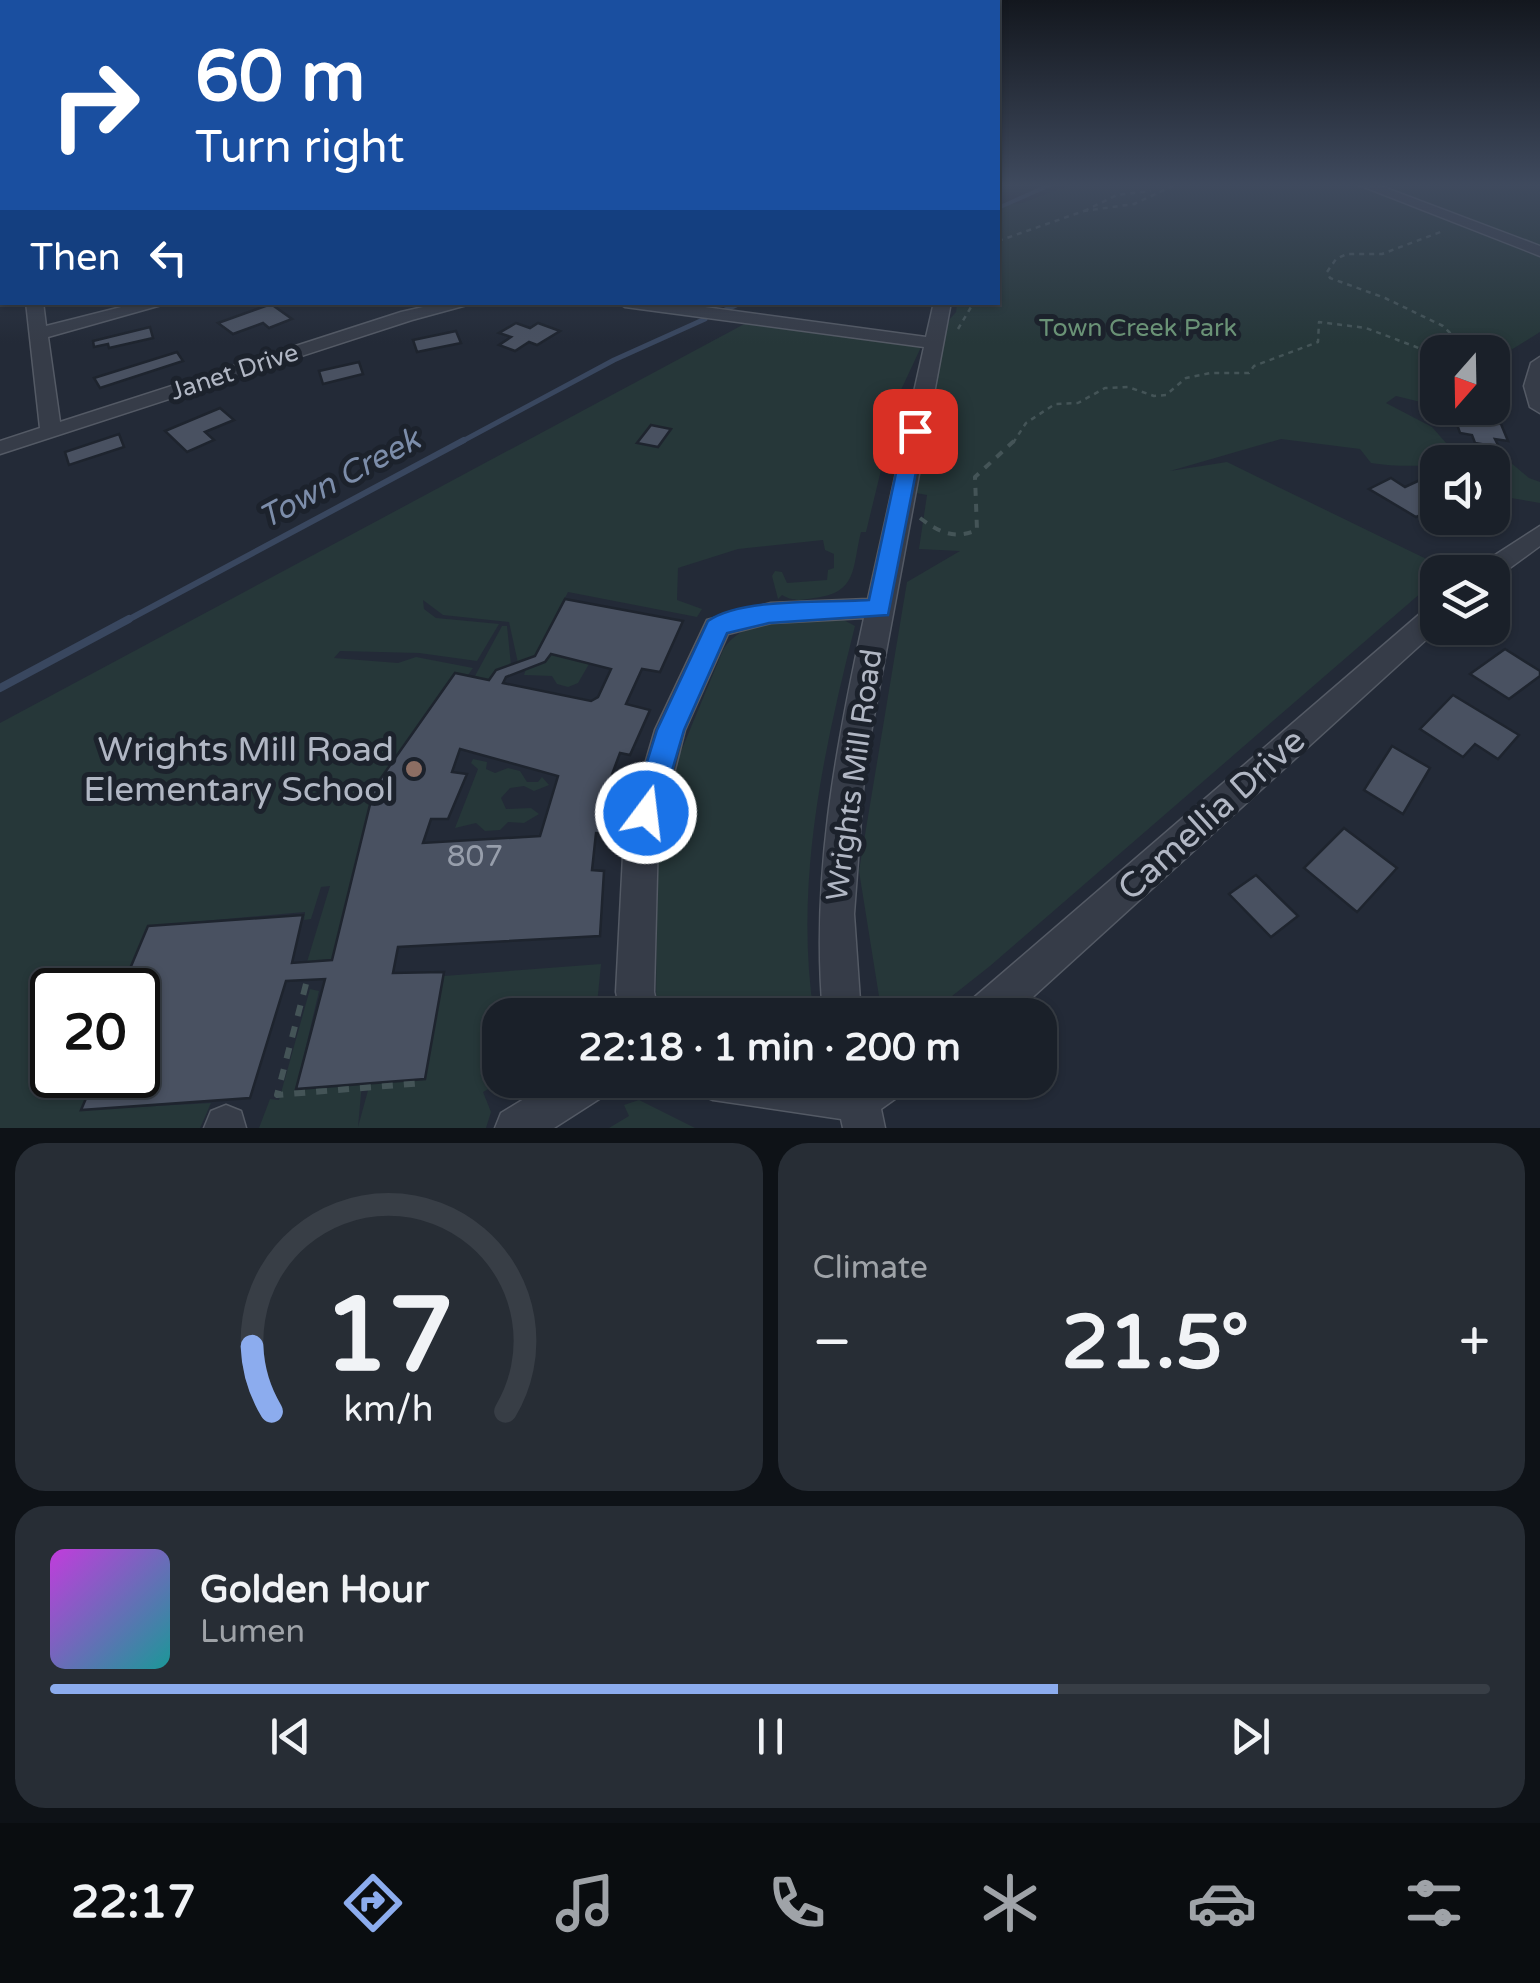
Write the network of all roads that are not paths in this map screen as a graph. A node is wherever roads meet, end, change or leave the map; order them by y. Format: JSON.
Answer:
{"nodes":[{"id":1,"x":1503,"y":238,"type":"edge"},
{"id":2,"x":1540,"y":252,"type":"edge"},
{"id":3,"x":34,"y":305,"type":"edge"},
{"id":4,"x":152,"y":305,"type":"edge"},
{"id":5,"x":456,"y":305,"type":"edge"},
{"id":6,"x":648,"y":305,"type":"edge"},
{"id":7,"x":942,"y":305,"type":"edge"},
{"id":8,"x":38,"y":334,"type":"junction"},
{"id":9,"x":934,"y":343,"type":"junction"},
{"id":10,"x":1540,"y":363,"type":"edge"},
{"id":11,"x":1540,"y":406,"type":"edge"},
{"id":12,"x":50,"y":431,"type":"junction"},
{"id":13,"x":0,"y":448,"type":"edge"},
{"id":14,"x":1540,"y":534,"type":"edge"},
{"id":15,"x":1510,"y":556,"type":"edge"},
{"id":16,"x":880,"y":608,"type":"junction"},
{"id":17,"x":1420,"y":629,"type":"edge"},
{"id":18,"x":636,"y":998,"type":"edge"},
{"id":19,"x":840,"y":998,"type":"edge"},
{"id":20,"x":1003,"y":998,"type":"edge"},
{"id":21,"x":564,"y":1098,"type":"edge"},
{"id":22,"x":516,"y":1128,"type":"edge"}],
"edges":[{"from":1,"to":2,"type":"street"},
{"from":3,"to":8,"type":"street"},
{"from":4,"to":8,"type":"street"},
{"from":5,"to":12,"type":"street","name":"Janet Drive"},
{"from":6,"to":9,"type":"street"},
{"from":7,"to":9,"type":"street","name":"Wrights Mill Road"},
{"from":8,"to":12,"type":"street"},
{"from":9,"to":16,"type":"street","name":"Wrights Mill Road"},
{"from":10,"to":11,"type":"street"},
{"from":12,"to":13,"type":"street","name":"Janet Drive"},
{"from":14,"to":15,"type":"street"},
{"from":16,"to":18,"type":"street"},
{"from":16,"to":19,"type":"street","name":"Wrights Mill Road"},
{"from":17,"to":20,"type":"street","name":"Camellia Drive"},
{"from":21,"to":22,"type":"street"}]}
